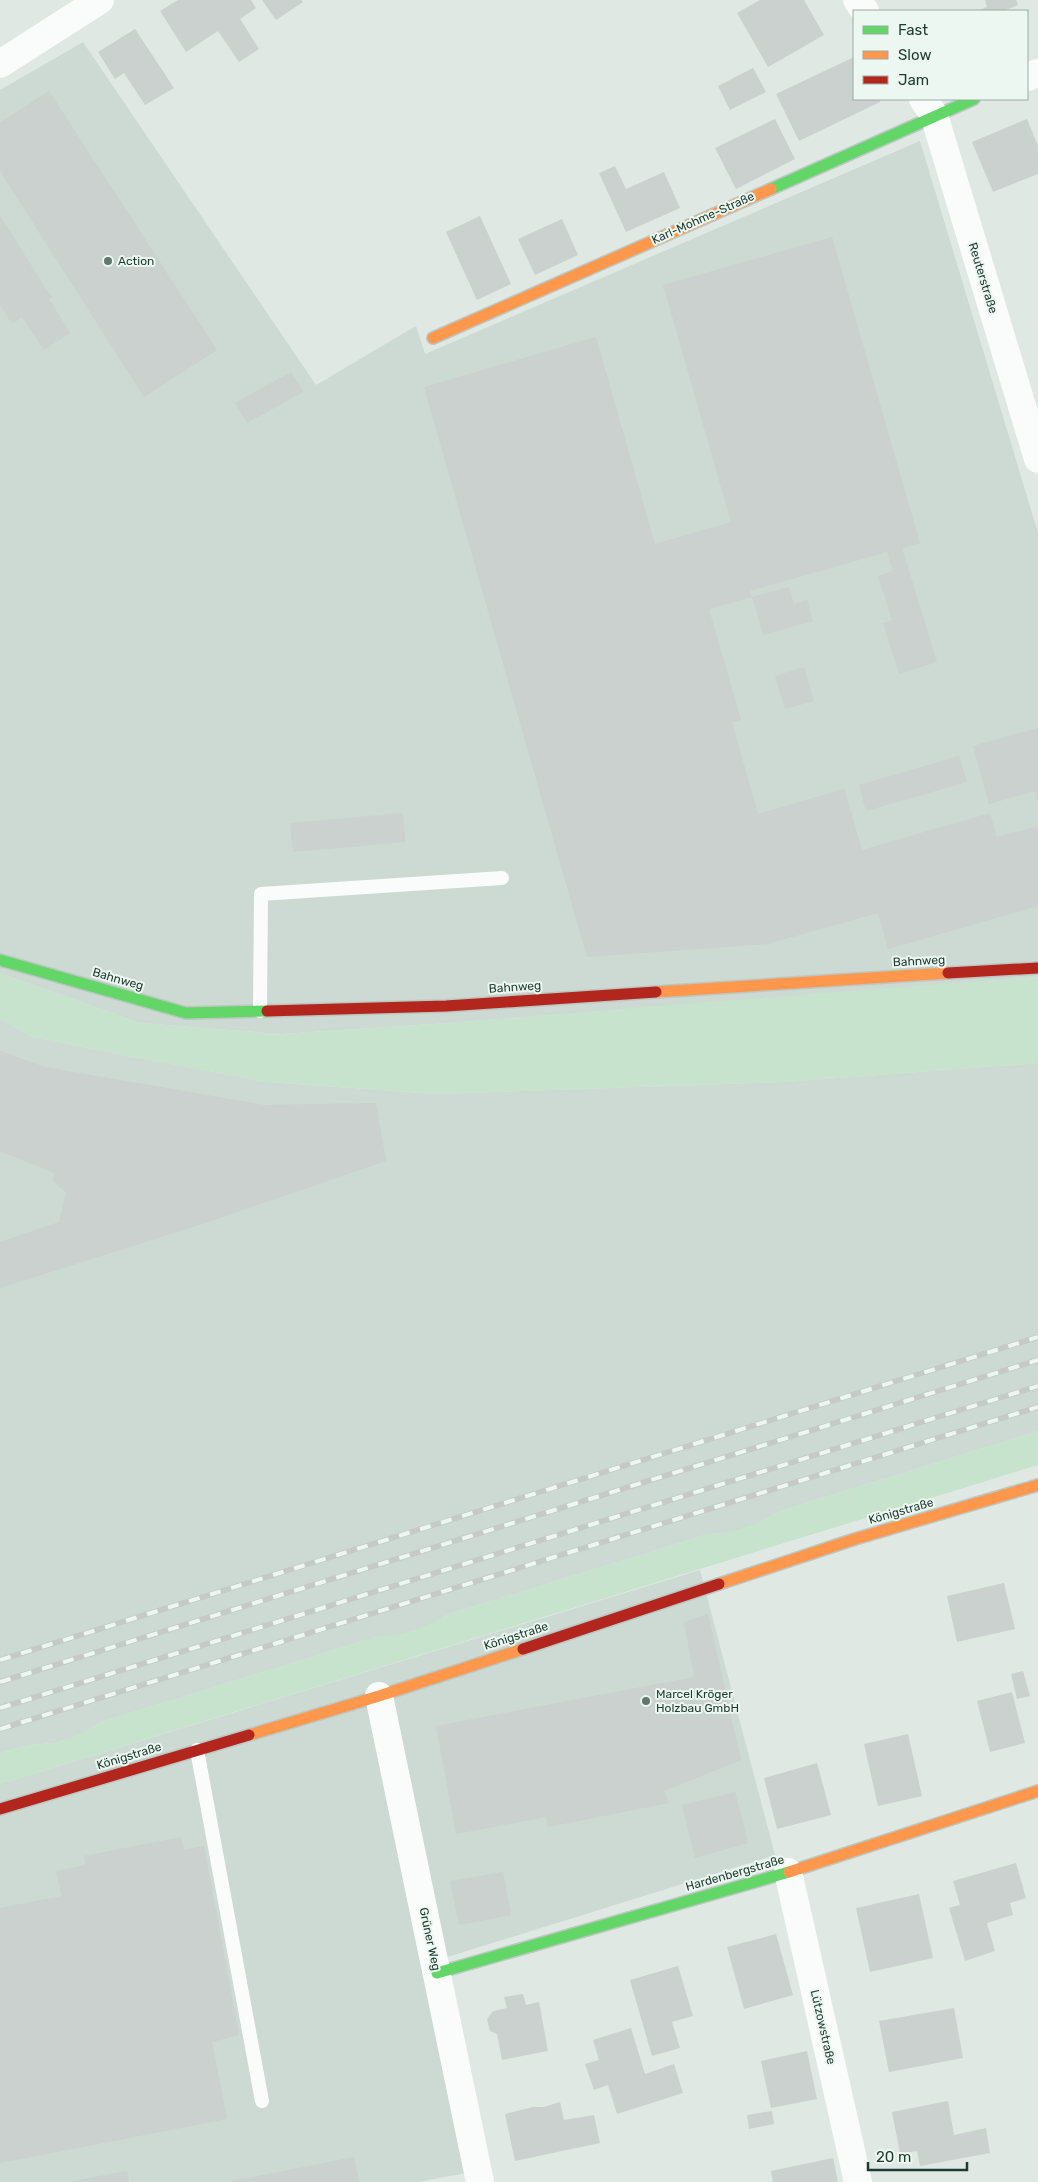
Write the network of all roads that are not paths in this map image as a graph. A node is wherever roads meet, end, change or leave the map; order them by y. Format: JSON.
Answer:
{"nodes":[{"id":1,"x":100,"y":0,"type":"edge"},
{"id":2,"x":0,"y":64,"type":"edge"},
{"id":3,"x":968,"y":100,"type":"edge"},
{"id":4,"x":928,"y":107,"type":"edge"},
{"id":5,"x":433,"y":338,"type":"dead end"},
{"id":6,"x":1038,"y":459,"type":"edge"},
{"id":7,"x":502,"y":878,"type":"dead end"},
{"id":8,"x":0,"y":960,"type":"edge"},
{"id":9,"x":1038,"y":968,"type":"edge"},
{"id":10,"x":260,"y":1011,"type":"junction"},
{"id":11,"x":1038,"y":1485,"type":"edge"},
{"id":12,"x":379,"y":1696,"type":"junction"},
{"id":13,"x":197,"y":1750,"type":"junction"},
{"id":14,"x":1038,"y":1791,"type":"edge"},
{"id":15,"x":0,"y":1809,"type":"edge"},
{"id":16,"x":788,"y":1872,"type":"junction"},
{"id":17,"x":437,"y":1973,"type":"junction"},
{"id":18,"x":262,"y":2101,"type":"dead end"},
{"id":19,"x":480,"y":2182,"type":"edge"},
{"id":20,"x":858,"y":2182,"type":"edge"}],
"edges":[{"from":1,"to":2,"type":"street"},
{"from":3,"to":4,"type":"street","name":"Karl-Mohme-Straße"},
{"from":4,"to":5,"type":"street","name":"Karl-Mohme-Straße"},
{"from":4,"to":6,"type":"street","name":"Reuterstraße"},
{"from":7,"to":10,"type":"lane"},
{"from":8,"to":10,"type":"street","name":"Bahnweg"},
{"from":9,"to":10,"type":"street","name":"Bahnweg"},
{"from":11,"to":12,"type":"street","name":"Königstraße"},
{"from":12,"to":13,"type":"street","name":"Königstraße"},
{"from":12,"to":17,"type":"street","name":"Grüner Weg"},
{"from":13,"to":15,"type":"street","name":"Königstraße"},
{"from":13,"to":18,"type":"lane"},
{"from":14,"to":16,"type":"street","name":"Hardenbergstraße"},
{"from":16,"to":17,"type":"street","name":"Hardenbergstraße"},
{"from":16,"to":20,"type":"street","name":"Lützowstraße"},
{"from":17,"to":19,"type":"street","name":"Grüner Weg"}]}
